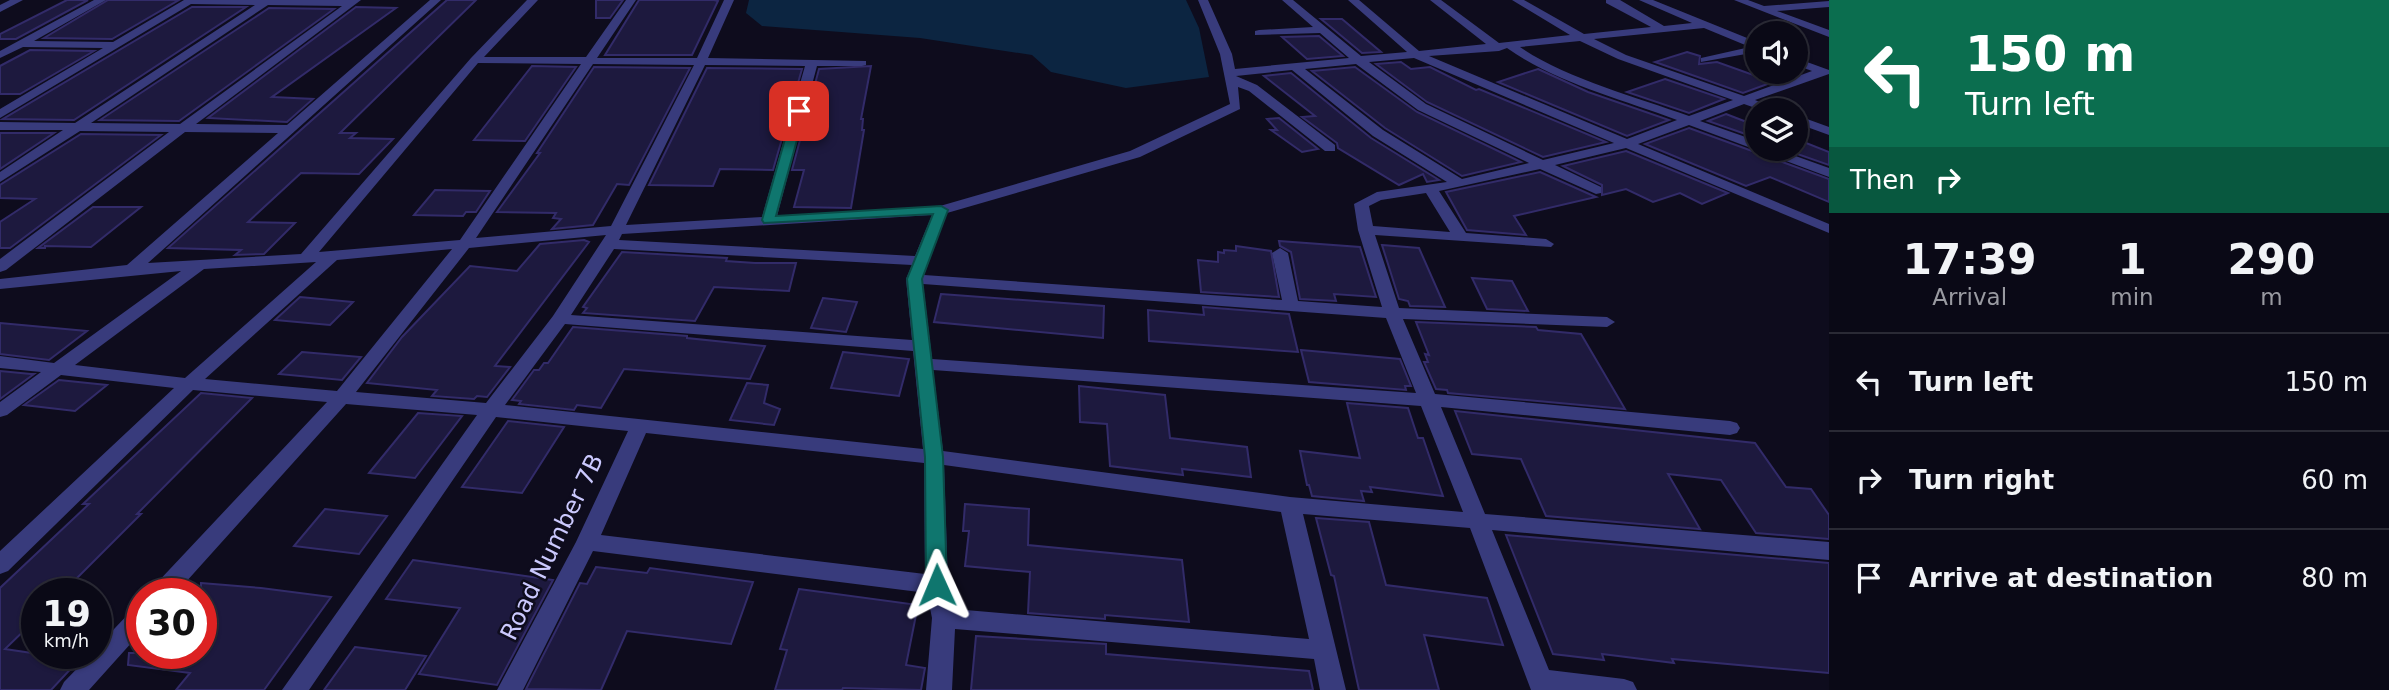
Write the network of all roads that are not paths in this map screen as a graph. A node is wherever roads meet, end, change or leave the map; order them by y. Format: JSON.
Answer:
{"nodes":[{"id":1,"x":18,"y":0,"type":"edge"},
{"id":2,"x":101,"y":0,"type":"edge"},
{"id":3,"x":190,"y":0,"type":"edge"},
{"id":4,"x":436,"y":0,"type":"edge"},
{"id":5,"x":533,"y":0,"type":"edge"},
{"id":6,"x":631,"y":0,"type":"edge"},
{"id":7,"x":729,"y":0,"type":"edge"},
{"id":8,"x":1203,"y":0,"type":"edge"},
{"id":9,"x":1287,"y":0,"type":"edge"},
{"id":10,"x":1353,"y":0,"type":"edge"},
{"id":11,"x":1435,"y":0,"type":"edge"},
{"id":12,"x":1517,"y":0,"type":"edge"},
{"id":13,"x":1615,"y":0,"type":"edge"},
{"id":14,"x":1644,"y":0,"type":"edge"},
{"id":15,"x":1739,"y":0,"type":"edge"},
{"id":16,"x":267,"y":1,"type":"edge"},
{"id":17,"x":355,"y":1,"type":"edge"},
{"id":18,"x":1829,"y":4,"type":"edge"},
{"id":19,"x":0,"y":9,"type":"edge"},
{"id":20,"x":1763,"y":9,"type":"junction"},
{"id":21,"x":1705,"y":25,"type":"junction"},
{"id":22,"x":1321,"y":30,"type":"junction"},
{"id":23,"x":1664,"y":30,"type":"junction"},
{"id":24,"x":1259,"y":33,"type":"dead end"},
{"id":25,"x":1829,"y":34,"type":"edge"},
{"id":26,"x":1581,"y":37,"type":"junction"},
{"id":27,"x":1745,"y":42,"type":"edge"},
{"id":28,"x":0,"y":44,"type":"edge"},
{"id":29,"x":20,"y":44,"type":"junction"},
{"id":30,"x":115,"y":44,"type":"junction"},
{"id":31,"x":1505,"y":47,"type":"junction"},
{"id":32,"x":1745,"y":50,"type":"edge"},
{"id":33,"x":0,"y":55,"type":"edge"},
{"id":34,"x":1417,"y":55,"type":"junction"},
{"id":35,"x":475,"y":60,"type":"junction"},
{"id":36,"x":588,"y":60,"type":"junction"},
{"id":37,"x":1357,"y":60,"type":"junction"},
{"id":38,"x":1705,"y":60,"type":"dead end"},
{"id":39,"x":701,"y":62,"type":"junction"},
{"id":40,"x":812,"y":63,"type":"junction"},
{"id":41,"x":862,"y":64,"type":"dead end"},
{"id":42,"x":1294,"y":66,"type":"junction"},
{"id":43,"x":1808,"y":66,"type":"edge"},
{"id":44,"x":1826,"y":73,"type":"edge"},
{"id":45,"x":1231,"y":77,"type":"junction"},
{"id":46,"x":1743,"y":99,"type":"junction"},
{"id":47,"x":0,"y":114,"type":"edge"},
{"id":48,"x":1686,"y":120,"type":"junction"},
{"id":49,"x":1808,"y":123,"type":"edge"},
{"id":50,"x":0,"y":126,"type":"edge"},
{"id":51,"x":75,"y":128,"type":"junction"},
{"id":52,"x":181,"y":128,"type":"junction"},
{"id":53,"x":288,"y":129,"type":"junction"},
{"id":54,"x":1829,"y":131,"type":"edge"},
{"id":55,"x":1745,"y":142,"type":"edge"},
{"id":56,"x":1625,"y":144,"type":"junction"},
{"id":57,"x":1329,"y":148,"type":"dead end"},
{"id":58,"x":1796,"y":161,"type":"edge"},
{"id":59,"x":1543,"y":165,"type":"junction"},
{"id":60,"x":1829,"y":173,"type":"edge"},
{"id":61,"x":0,"y":178,"type":"edge"},
{"id":62,"x":1460,"y":184,"type":"junction"},
{"id":63,"x":1430,"y":188,"type":"junction"},
{"id":64,"x":1596,"y":190,"type":"dead end"},
{"id":65,"x":941,"y":210,"type":"junction"},
{"id":66,"x":768,"y":220,"type":"junction"},
{"id":67,"x":1829,"y":229,"type":"edge"},
{"id":68,"x":1365,"y":230,"type":"junction"},
{"id":69,"x":613,"y":237,"type":"junction"},
{"id":70,"x":1461,"y":237,"type":"junction"},
{"id":71,"x":465,"y":243,"type":"junction"},
{"id":72,"x":1546,"y":244,"type":"dead end"},
{"id":73,"x":1280,"y":253,"type":"dead end"},
{"id":74,"x":332,"y":256,"type":"junction"},
{"id":75,"x":306,"y":258,"type":"junction"},
{"id":76,"x":198,"y":266,"type":"junction"},
{"id":77,"x":0,"y":267,"type":"edge"},
{"id":78,"x":132,"y":269,"type":"junction"},
{"id":79,"x":917,"y":270,"type":"junction"},
{"id":80,"x":0,"y":284,"type":"edge"},
{"id":81,"x":1291,"y":306,"type":"junction"},
{"id":82,"x":1390,"y":313,"type":"junction"},
{"id":83,"x":560,"y":319,"type":"junction"},
{"id":84,"x":1607,"y":322,"type":"dead end"},
{"id":85,"x":922,"y":355,"type":"junction"},
{"id":86,"x":0,"y":362,"type":"edge"},
{"id":87,"x":57,"y":367,"type":"junction"},
{"id":88,"x":189,"y":384,"type":"junction"},
{"id":89,"x":342,"y":397,"type":"junction"},
{"id":90,"x":1429,"y":400,"type":"junction"},
{"id":91,"x":491,"y":410,"type":"junction"},
{"id":92,"x":0,"y":411,"type":"edge"},
{"id":93,"x":640,"y":426,"type":"junction"},
{"id":94,"x":1730,"y":428,"type":"dead end"},
{"id":95,"x":934,"y":457,"type":"junction"},
{"id":96,"x":1290,"y":505,"type":"junction"},
{"id":97,"x":1477,"y":519,"type":"junction"},
{"id":98,"x":587,"y":542,"type":"junction"},
{"id":99,"x":1829,"y":551,"type":"edge"},
{"id":100,"x":0,"y":565,"type":"edge"},
{"id":101,"x":176,"y":578,"type":"edge"},
{"id":102,"x":937,"y":585,"type":"junction"},
{"id":103,"x":944,"y":618,"type":"junction"},
{"id":104,"x":126,"y":632,"type":"edge"},
{"id":105,"x":1323,"y":650,"type":"junction"},
{"id":106,"x":1542,"y":685,"type":"edge"},
{"id":107,"x":73,"y":690,"type":"edge"},
{"id":108,"x":295,"y":690,"type":"edge"},
{"id":109,"x":510,"y":690,"type":"edge"},
{"id":110,"x":939,"y":690,"type":"edge"},
{"id":111,"x":1333,"y":690,"type":"edge"},
{"id":112,"x":1623,"y":690,"type":"edge"}],
"edges":[{"from":1,"to":19,"type":"street"},
{"from":2,"to":29,"type":"street"},
{"from":3,"to":16,"type":"street"},
{"from":3,"to":30,"type":"street"},
{"from":4,"to":53,"type":"street"},
{"from":5,"to":35,"type":"street"},
{"from":6,"to":36,"type":"street"},
{"from":7,"to":39,"type":"street"},
{"from":8,"to":45,"type":"street"},
{"from":9,"to":22,"type":"street"},
{"from":10,"to":34,"type":"street"},
{"from":11,"to":31,"type":"street"},
{"from":12,"to":26,"type":"street"},
{"from":13,"to":23,"type":"street"},
{"from":14,"to":21,"type":"street"},
{"from":15,"to":20,"type":"street"},
{"from":16,"to":17,"type":"street"},
{"from":16,"to":51,"type":"street"},
{"from":17,"to":52,"type":"street"},
{"from":18,"to":20,"type":"street"},
{"from":20,"to":25,"type":"street"},
{"from":21,"to":23,"type":"street"},
{"from":21,"to":27,"type":"street"},
{"from":22,"to":24,"type":"street"},
{"from":22,"to":37,"type":"street"},
{"from":23,"to":26,"type":"street"},
{"from":26,"to":31,"type":"street"},
{"from":26,"to":46,"type":"street"},
{"from":28,"to":29,"type":"street"},
{"from":29,"to":30,"type":"street"},
{"from":29,"to":33,"type":"street"},
{"from":30,"to":47,"type":"street"},
{"from":31,"to":34,"type":"street"},
{"from":31,"to":48,"type":"street"},
{"from":32,"to":38,"type":"street"},
{"from":34,"to":37,"type":"street"},
{"from":34,"to":56,"type":"street"},
{"from":35,"to":36,"type":"street"},
{"from":35,"to":75,"type":"street"},
{"from":36,"to":39,"type":"street"},
{"from":36,"to":71,"type":"street"},
{"from":37,"to":42,"type":"street"},
{"from":37,"to":59,"type":"street"},
{"from":39,"to":40,"type":"street"},
{"from":39,"to":69,"type":"street"},
{"from":40,"to":41,"type":"street"},
{"from":40,"to":66,"type":"street"},
{"from":42,"to":45,"type":"street"},
{"from":42,"to":62,"type":"street"},
{"from":43,"to":44,"type":"street"},
{"from":44,"to":46,"type":"street"},
{"from":45,"to":57,"type":"street"},
{"from":45,"to":65,"type":"street"},
{"from":46,"to":48,"type":"street"},
{"from":48,"to":55,"type":"street"},
{"from":48,"to":56,"type":"street"},
{"from":49,"to":54,"type":"street"},
{"from":50,"to":51,"type":"street"},
{"from":51,"to":52,"type":"street"},
{"from":51,"to":61,"type":"street"},
{"from":52,"to":53,"type":"street"},
{"from":52,"to":77,"type":"street"},
{"from":53,"to":78,"type":"street"},
{"from":56,"to":59,"type":"street"},
{"from":56,"to":67,"type":"street"},
{"from":58,"to":60,"type":"street"},
{"from":59,"to":62,"type":"street"},
{"from":59,"to":64,"type":"street"},
{"from":62,"to":63,"type":"street"},
{"from":63,"to":68,"type":"street"},
{"from":63,"to":70,"type":"street"},
{"from":65,"to":66,"type":"street"},
{"from":65,"to":79,"type":"street"},
{"from":66,"to":69,"type":"street"},
{"from":68,"to":70,"type":"street"},
{"from":68,"to":82,"type":"street"},
{"from":69,"to":71,"type":"street"},
{"from":69,"to":79,"type":"street"},
{"from":69,"to":83,"type":"street"},
{"from":70,"to":72,"type":"street"},
{"from":71,"to":74,"type":"street"},
{"from":71,"to":89,"type":"street"},
{"from":73,"to":81,"type":"street"},
{"from":74,"to":75,"type":"street"},
{"from":74,"to":88,"type":"street"},
{"from":75,"to":76,"type":"street"},
{"from":76,"to":78,"type":"street"},
{"from":76,"to":87,"type":"street"},
{"from":78,"to":80,"type":"street"},
{"from":79,"to":81,"type":"street"},
{"from":79,"to":85,"type":"street"},
{"from":81,"to":82,"type":"street"},
{"from":82,"to":84,"type":"street"},
{"from":82,"to":90,"type":"street"},
{"from":83,"to":85,"type":"street"},
{"from":83,"to":91,"type":"street"},
{"from":85,"to":90,"type":"street"},
{"from":85,"to":95,"type":"street"},
{"from":86,"to":87,"type":"street"},
{"from":87,"to":88,"type":"street"},
{"from":87,"to":92,"type":"street"},
{"from":88,"to":89,"type":"street"},
{"from":88,"to":100,"type":"street"},
{"from":89,"to":91,"type":"street"},
{"from":89,"to":101,"type":"street"},
{"from":90,"to":94,"type":"street"},
{"from":90,"to":97,"type":"street"},
{"from":91,"to":93,"type":"street"},
{"from":91,"to":108,"type":"street"},
{"from":93,"to":95,"type":"street"},
{"from":93,"to":98,"type":"street","name":"Road Number 7B"},
{"from":95,"to":96,"type":"street"},
{"from":95,"to":102,"type":"street"},
{"from":96,"to":97,"type":"street"},
{"from":96,"to":105,"type":"street"},
{"from":97,"to":99,"type":"street"},
{"from":97,"to":106,"type":"street"},
{"from":98,"to":102,"type":"street"},
{"from":98,"to":109,"type":"street","name":"Road Number 7B"},
{"from":102,"to":103,"type":"street"},
{"from":103,"to":105,"type":"street"},
{"from":103,"to":110,"type":"street"},
{"from":104,"to":107,"type":"street"},
{"from":105,"to":111,"type":"street"},
{"from":106,"to":112,"type":"street"}]}
